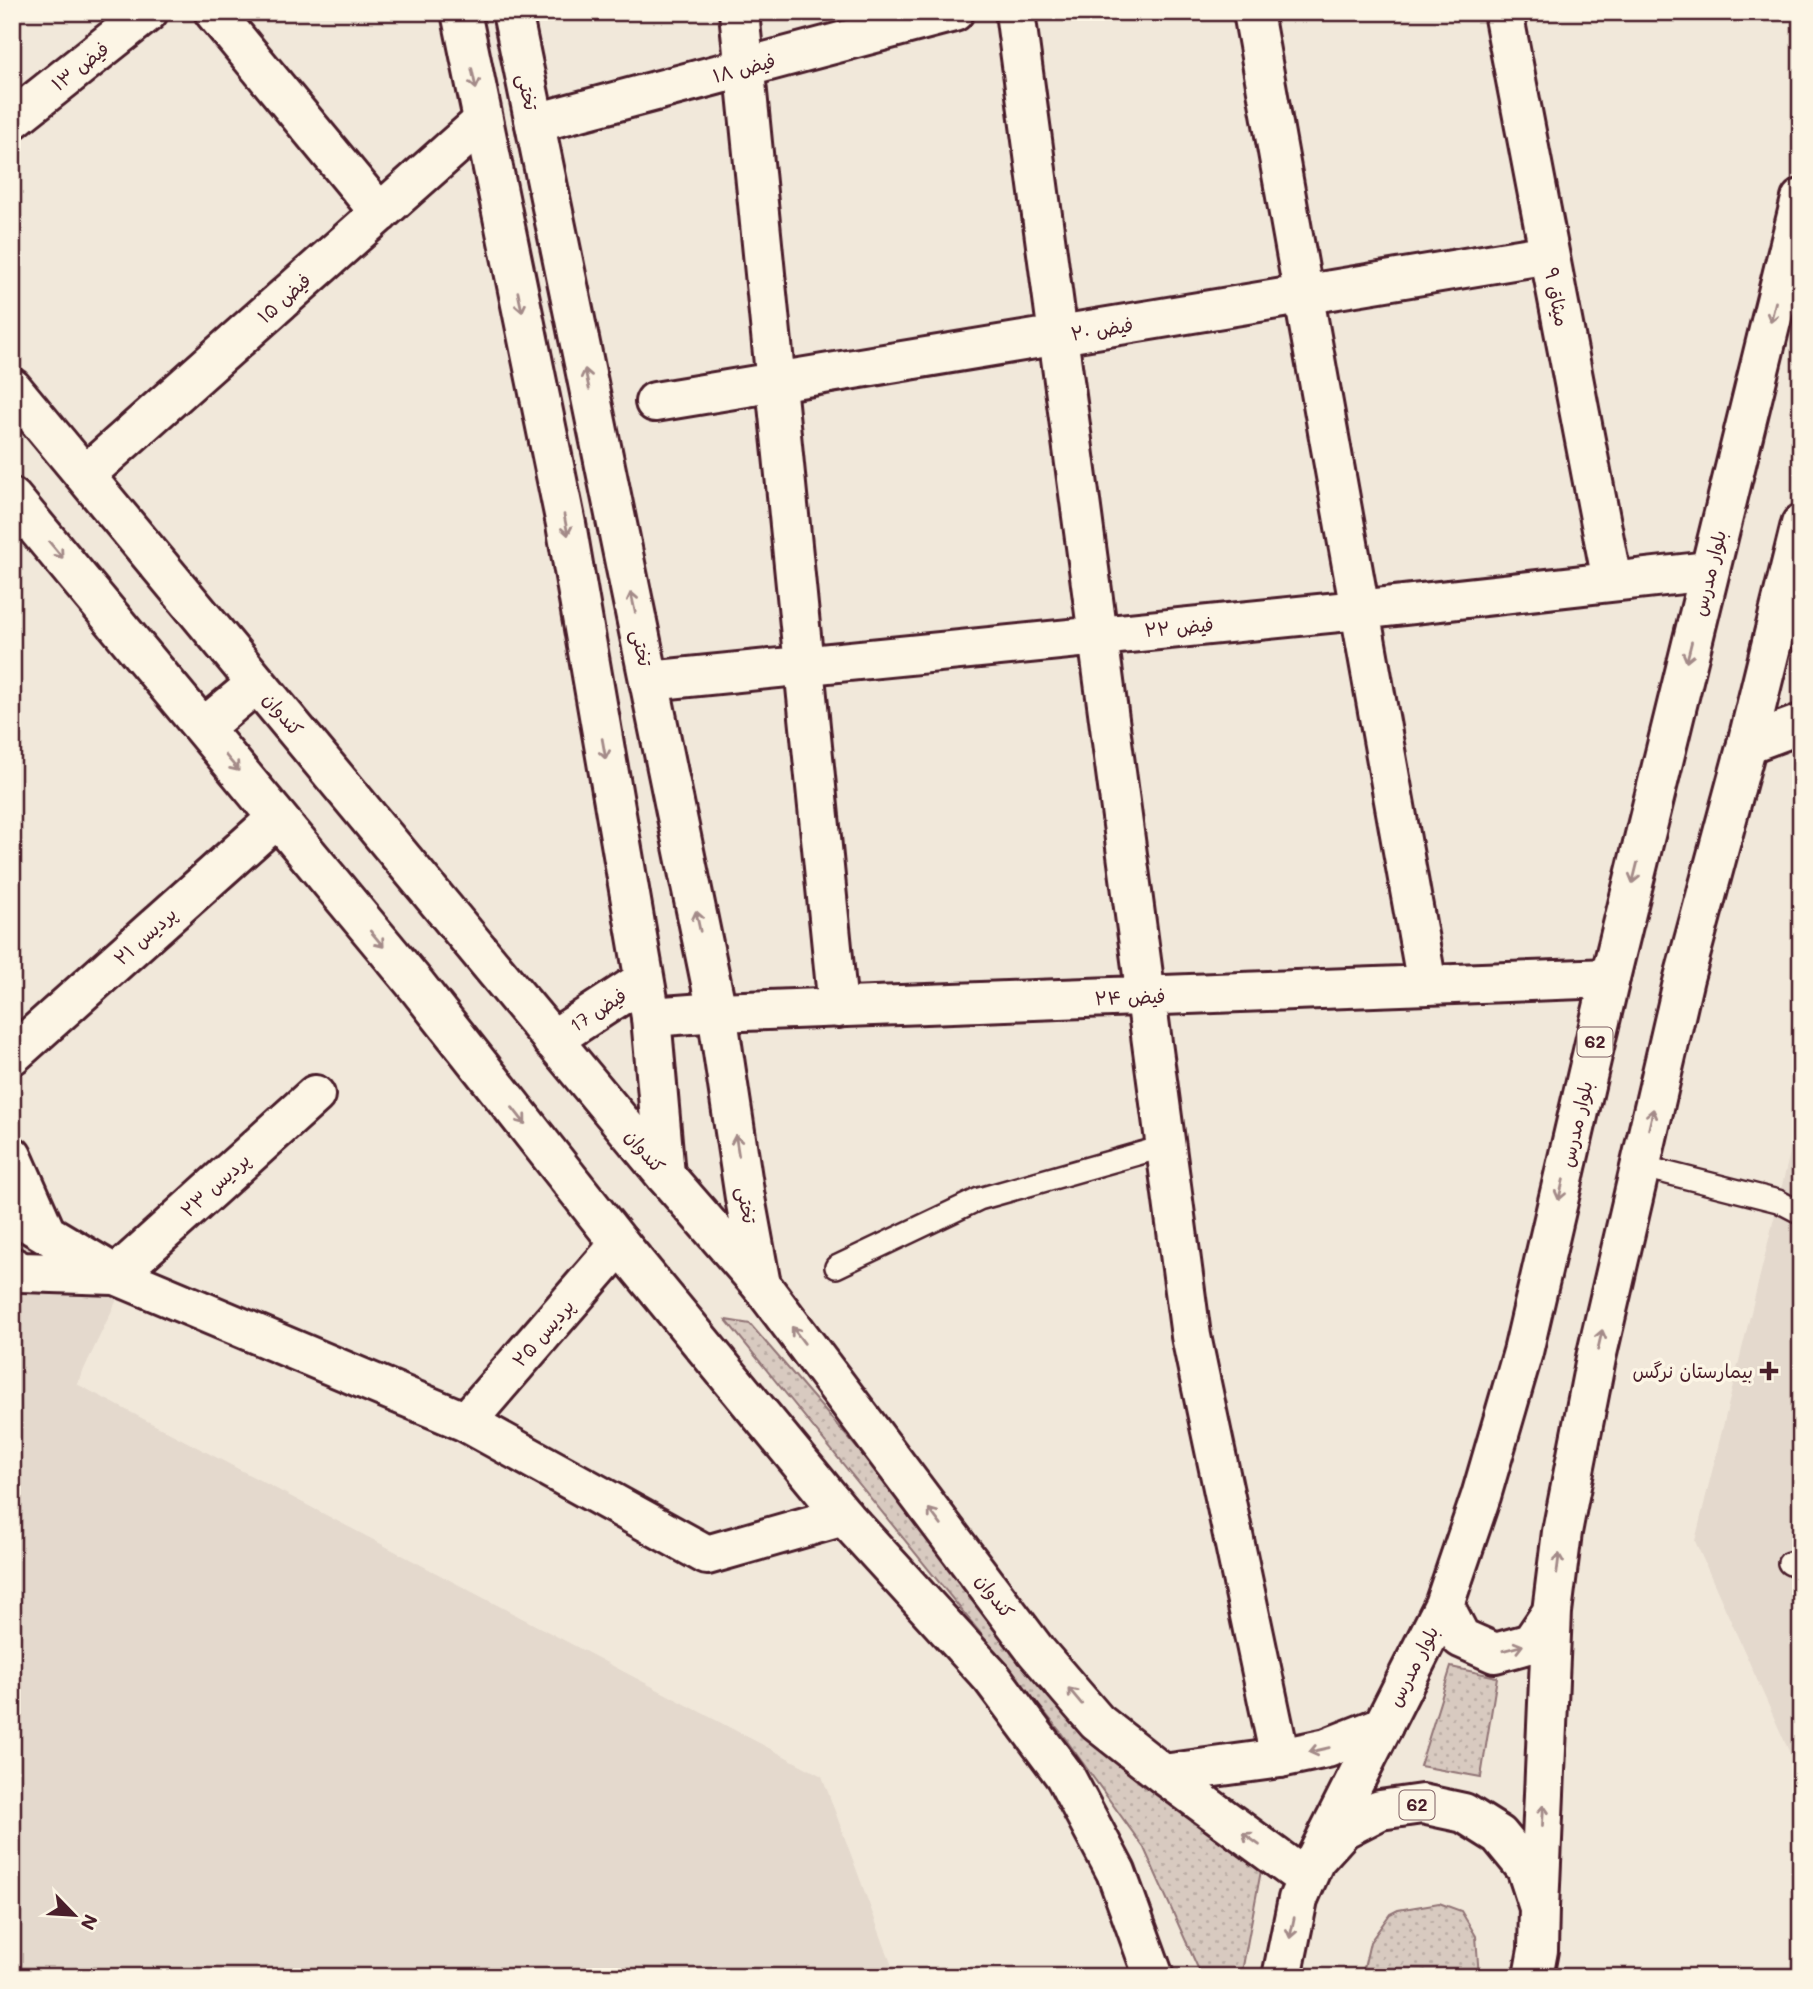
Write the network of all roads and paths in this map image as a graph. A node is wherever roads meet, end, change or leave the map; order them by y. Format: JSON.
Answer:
{"nodes":[{"id":1,"x":148,"y":12,"type":"edge"},
{"id":2,"x":214,"y":12,"type":"edge"},
{"id":3,"x":461,"y":12,"type":"edge"},
{"id":4,"x":512,"y":12,"type":"edge"},
{"id":5,"x":739,"y":12,"type":"edge"},
{"id":6,"x":954,"y":12,"type":"edge"},
{"id":7,"x":1015,"y":12,"type":"edge"},
{"id":8,"x":1253,"y":12,"type":"edge"},
{"id":9,"x":1503,"y":12,"type":"edge"},
{"id":10,"x":745,"y":67,"type":"junction"},
{"id":11,"x":12,"y":120,"type":"edge"},
{"id":12,"x":483,"y":121,"type":"junction"},
{"id":13,"x":535,"y":123,"type":"junction"},
{"id":14,"x":1801,"y":199,"type":"edge"},
{"id":15,"x":380,"y":213,"type":"junction"},
{"id":16,"x":1549,"y":254,"type":"junction"},
{"id":17,"x":1303,"y":296,"type":"junction"},
{"id":18,"x":1058,"y":336,"type":"junction"},
{"id":19,"x":777,"y":383,"type":"junction"},
{"id":20,"x":12,"y":388,"type":"edge"},
{"id":21,"x":655,"y":402,"type":"dead end"},
{"id":22,"x":85,"y":475,"type":"junction"},
{"id":23,"x":18,"y":516,"type":"edge"},
{"id":24,"x":1801,"y":524,"type":"edge"},
{"id":25,"x":1709,"y":571,"type":"junction"},
{"id":26,"x":1612,"y":581,"type":"junction"},
{"id":27,"x":1359,"y":610,"type":"junction"},
{"id":28,"x":1098,"y":635,"type":"junction"},
{"id":29,"x":804,"y":665,"type":"junction"},
{"id":30,"x":649,"y":681,"type":"junction"},
{"id":31,"x":257,"y":683,"type":"junction"},
{"id":32,"x":1801,"y":724,"type":"edge"},
{"id":33,"x":203,"y":728,"type":"junction"},
{"id":34,"x":1747,"y":744,"type":"junction"},
{"id":35,"x":277,"y":818,"type":"junction"},
{"id":36,"x":1609,"y":978,"type":"junction"},
{"id":37,"x":644,"y":980,"type":"junction"},
{"id":38,"x":1427,"y":985,"type":"junction"},
{"id":39,"x":1146,"y":996,"type":"junction"},
{"id":40,"x":838,"y":1008,"type":"junction"},
{"id":41,"x":717,"y":1012,"type":"junction"},
{"id":42,"x":651,"y":1017,"type":"junction"},
{"id":43,"x":552,"y":1040,"type":"junction"},
{"id":44,"x":12,"y":1055,"type":"edge"},
{"id":45,"x":314,"y":1095,"type":"dead end"},
{"id":46,"x":1166,"y":1146,"type":"junction"},
{"id":47,"x":12,"y":1156,"type":"edge"},
{"id":48,"x":1640,"y":1166,"type":"junction"},
{"id":49,"x":665,"y":1175,"type":"junction"},
{"id":50,"x":12,"y":1213,"type":"edge"},
{"id":51,"x":1801,"y":1213,"type":"edge"},
{"id":52,"x":46,"y":1233,"type":"junction"},
{"id":53,"x":620,"y":1244,"type":"junction"},
{"id":54,"x":12,"y":1267,"type":"edge"},
{"id":55,"x":836,"y":1267,"type":"dead end"},
{"id":56,"x":116,"y":1275,"type":"junction"},
{"id":57,"x":761,"y":1285,"type":"junction"},
{"id":58,"x":466,"y":1422,"type":"junction"},
{"id":59,"x":844,"y":1516,"type":"junction"},
{"id":60,"x":1444,"y":1605,"type":"junction"},
{"id":61,"x":1552,"y":1612,"type":"junction"},
{"id":62,"x":1383,"y":1726,"type":"junction"},
{"id":63,"x":1280,"y":1758,"type":"junction"},
{"id":64,"x":1163,"y":1774,"type":"junction"},
{"id":65,"x":1310,"y":1869,"type":"junction"},
{"id":66,"x":1539,"y":1908,"type":"junction"},
{"id":67,"x":1154,"y":1977,"type":"edge"},
{"id":68,"x":1282,"y":1977,"type":"edge"},
{"id":69,"x":1533,"y":1977,"type":"edge"}],
"edges":[{"from":1,"to":11,"type":"main road","name":"فیض ۱۳"},
{"from":2,"to":15,"type":"main road"},
{"from":3,"to":12,"type":"main road","one_way":true},
{"from":4,"to":13,"type":"main road","name":"تختی"},
{"from":5,"to":10,"type":"main road"},
{"from":6,"to":10,"type":"main road","name":"فیض ۱۸"},
{"from":7,"to":18,"type":"main road"},
{"from":8,"to":17,"type":"main road"},
{"from":9,"to":16,"type":"main road","name":"میثاق ۹"},
{"from":10,"to":13,"type":"main road","name":"فیض ۱۸"},
{"from":10,"to":19,"type":"main road"},
{"from":12,"to":15,"type":"main road","name":"فیض ۱۵"},
{"from":12,"to":37,"type":"main road","one_way":true},
{"from":30,"to":13,"type":"main road","name":"تختی","one_way":true},
{"from":14,"to":25,"type":"main road","name":"بلوار مدرس","number":"62","one_way":true},
{"from":15,"to":22,"type":"main road","name":"فیض ۱۵"},
{"from":16,"to":17,"type":"main road","name":"فیض ۲۰"},
{"from":16,"to":26,"type":"main road","name":"میثاق ۹"},
{"from":17,"to":18,"type":"main road","name":"فیض ۲۰"},
{"from":17,"to":27,"type":"main road"},
{"from":18,"to":19,"type":"main road","name":"فیض ۲۰"},
{"from":18,"to":28,"type":"main road"},
{"from":19,"to":21,"type":"main road","name":"فیض ۲۰"},
{"from":19,"to":29,"type":"main road"},
{"from":20,"to":22,"type":"main road","name":"کندوان"},
{"from":22,"to":31,"type":"main road","name":"کندوان"},
{"from":23,"to":33,"type":"main road","one_way":true},
{"from":24,"to":34,"type":"main road","number":"62"},
{"from":25,"to":26,"type":"main road","name":"فیض ۲۲"},
{"from":25,"to":36,"type":"main road","name":"بلوار مدرس","number":"62","one_way":true},
{"from":26,"to":27,"type":"main road","name":"فیض ۲۲"},
{"from":27,"to":28,"type":"main road","name":"فیض ۲۲"},
{"from":27,"to":38,"type":"main road"},
{"from":28,"to":29,"type":"main road","name":"فیض ۲۲"},
{"from":28,"to":39,"type":"main road"},
{"from":29,"to":30,"type":"main road","name":"فیض ۲۲"},
{"from":29,"to":40,"type":"main road"},
{"from":41,"to":30,"type":"main road","name":"تختی","one_way":true},
{"from":31,"to":33,"type":"main road"},
{"from":31,"to":43,"type":"main road","name":"کندوان"},
{"from":32,"to":34,"type":"main road"},
{"from":33,"to":35,"type":"main road","one_way":true},
{"from":48,"to":34,"type":"main road","number":"62","one_way":true},
{"from":35,"to":44,"type":"main road","name":"پردیس ۲۱"},
{"from":35,"to":53,"type":"main road","one_way":true},
{"from":36,"to":38,"type":"main road","name":"فیض ۲۴"},
{"from":36,"to":60,"type":"main road","name":"بلوار مدرس","number":"62","one_way":true},
{"from":37,"to":42,"type":"main road"},
{"from":37,"to":43,"type":"main road","name":"فیض 17"},
{"from":38,"to":39,"type":"main road","name":"فیض ۲۴"},
{"from":39,"to":40,"type":"main road","name":"فیض ۲۴"},
{"from":39,"to":46,"type":"main road"},
{"from":40,"to":41,"type":"main road","name":"فیض ۲۴"},
{"from":41,"to":42,"type":"main road","name":"فیض ۲۴"},
{"from":57,"to":41,"type":"main road","name":"تختی","one_way":true},
{"from":42,"to":49,"type":"main road"},
{"from":43,"to":49,"type":"main road","name":"کندوان"},
{"from":45,"to":56,"type":"main road","name":"پردیس ۲۳"},
{"from":46,"to":55,"type":"lane"},
{"from":46,"to":63,"type":"main road"},
{"from":47,"to":52,"type":"main road"},
{"from":48,"to":51,"type":"lane"},
{"from":61,"to":48,"type":"main road","number":"62","one_way":true},
{"from":49,"to":57,"type":"main road","name":"کندوان"},
{"from":50,"to":52,"type":"main road"},
{"from":52,"to":56,"type":"main road"},
{"from":53,"to":58,"type":"main road","name":"پردیس ۲۵"},
{"from":53,"to":59,"type":"main road"},
{"from":54,"to":56,"type":"main road"},
{"from":56,"to":58,"type":"main road"},
{"from":64,"to":57,"type":"main road","name":"کندوان","one_way":true},
{"from":58,"to":59,"type":"main road"},
{"from":59,"to":67,"type":"main road"},
{"from":60,"to":61,"type":"main road","one_way":true},
{"from":60,"to":62,"type":"main road","name":"بلوار مدرس","number":"62"},
{"from":66,"to":61,"type":"main road","number":"62","one_way":true},
{"from":62,"to":63,"type":"main road","one_way":true},
{"from":62,"to":65,"type":"main road","name":"بلوار مدرس","number":"62"},
{"from":63,"to":64,"type":"main road"},
{"from":65,"to":64,"type":"main road","name":"کندوان","one_way":true},
{"from":65,"to":66,"type":"main road","number":"62"},
{"from":65,"to":68,"type":"main road","number":"62","one_way":true},
{"from":66,"to":69,"type":"main road","number":"62"}]}
